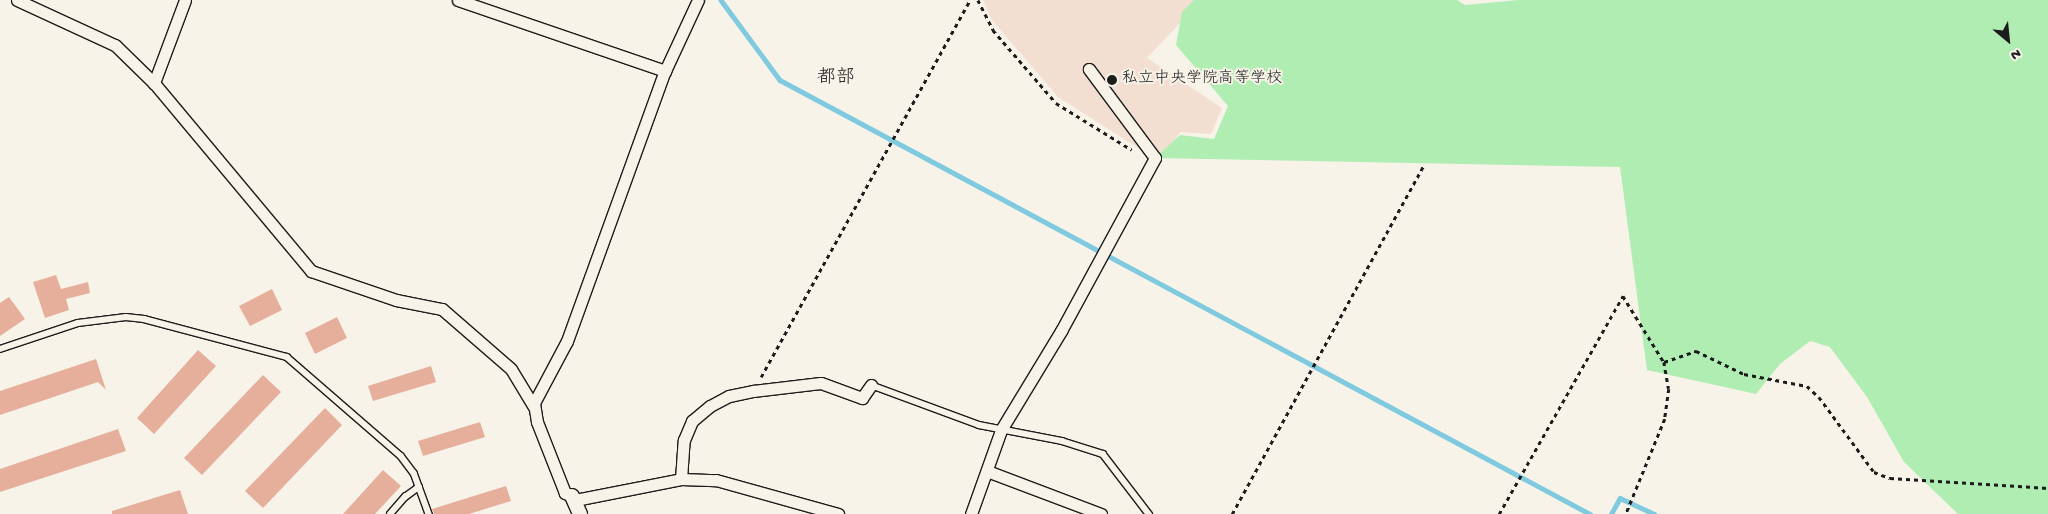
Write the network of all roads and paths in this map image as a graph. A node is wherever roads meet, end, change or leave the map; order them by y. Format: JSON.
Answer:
{"nodes":[{"id":1,"x":17,"y":0,"type":"edge"},
{"id":2,"x":185,"y":0,"type":"edge"},
{"id":3,"x":458,"y":0,"type":"edge"},
{"id":4,"x":698,"y":0,"type":"edge"},
{"id":5,"x":970,"y":0,"type":"edge"},
{"id":6,"x":978,"y":0,"type":"edge"},
{"id":7,"x":1089,"y":69,"type":"dead end"},
{"id":8,"x":665,"y":71,"type":"junction"},
{"id":9,"x":154,"y":83,"type":"junction"},
{"id":10,"x":1153,"y":163,"type":"junction"},
{"id":11,"x":1423,"y":166,"type":"dead end"},
{"id":12,"x":0,"y":350,"type":"edge"},
{"id":13,"x":1664,"y":362,"type":"junction"},
{"id":14,"x":870,"y":385,"type":"joint"},
{"id":15,"x":753,"y":391,"type":"junction"},
{"id":16,"x":534,"y":406,"type":"junction"},
{"id":17,"x":1001,"y":430,"type":"junction"},
{"id":18,"x":987,"y":471,"type":"junction"},
{"id":19,"x":681,"y":479,"type":"junction"},
{"id":20,"x":419,"y":487,"type":"junction"},
{"id":21,"x":2048,"y":488,"type":"edge"},
{"id":22,"x":573,"y":498,"type":"junction"},
{"id":23,"x":390,"y":514,"type":"edge"},
{"id":24,"x":429,"y":514,"type":"edge"},
{"id":25,"x":580,"y":514,"type":"edge"},
{"id":26,"x":838,"y":514,"type":"edge"},
{"id":27,"x":971,"y":514,"type":"edge"},
{"id":28,"x":1101,"y":514,"type":"edge"},
{"id":29,"x":1149,"y":514,"type":"edge"},
{"id":30,"x":1232,"y":514,"type":"edge"},
{"id":31,"x":1499,"y":514,"type":"edge"},
{"id":32,"x":1626,"y":514,"type":"edge"}],
"edges":[{"from":1,"to":9,"type":"street"},
{"from":2,"to":9,"type":"street"},
{"from":3,"to":8,"type":"street"},
{"from":4,"to":8,"type":"street"},
{"from":5,"to":15,"type":"path"},
{"from":6,"to":10,"type":"path"},
{"from":7,"to":10,"type":"street"},
{"from":8,"to":16,"type":"street"},
{"from":9,"to":16,"type":"street"},
{"from":10,"to":17,"type":"street"},
{"from":11,"to":30,"type":"path"},
{"from":12,"to":20,"type":"lane"},
{"from":13,"to":21,"type":"path"},
{"from":13,"to":31,"type":"path"},
{"from":13,"to":32,"type":"path"},
{"from":14,"to":15,"type":"street"},
{"from":14,"to":17,"type":"lane"},
{"from":15,"to":19,"type":"street"},
{"from":16,"to":22,"type":"street"},
{"from":17,"to":18,"type":"street"},
{"from":17,"to":29,"type":"lane"},
{"from":18,"to":27,"type":"street"},
{"from":18,"to":28,"type":"street"},
{"from":19,"to":22,"type":"street"},
{"from":19,"to":26,"type":"street"},
{"from":20,"to":23,"type":"lane"},
{"from":20,"to":24,"type":"lane"},
{"from":22,"to":25,"type":"street"}]}
